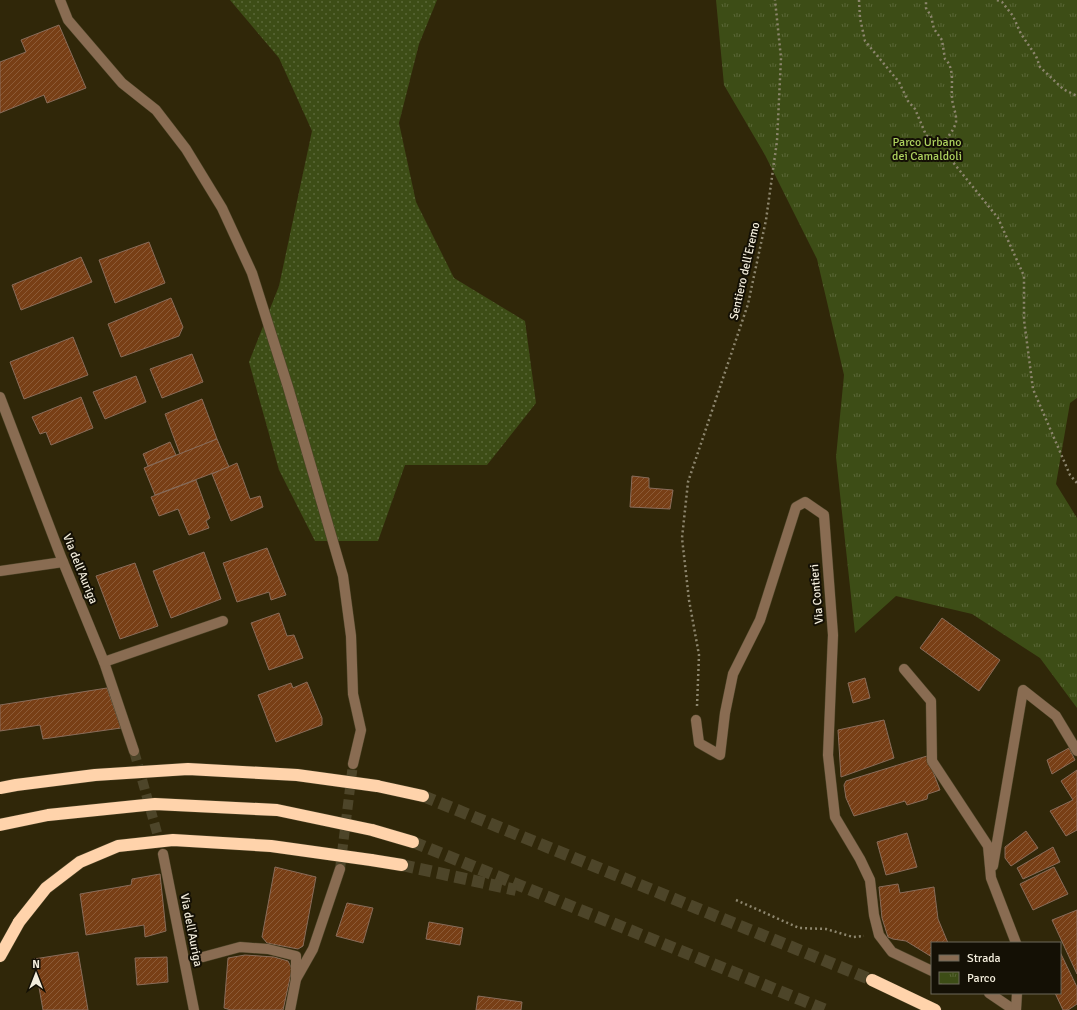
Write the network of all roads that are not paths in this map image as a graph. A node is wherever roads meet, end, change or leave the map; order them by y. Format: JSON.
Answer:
{"nodes":[{"id":1,"x":60,"y":0,"type":"edge"},
{"id":2,"x":0,"y":397,"type":"edge"},
{"id":3,"x":63,"y":562,"type":"junction"},
{"id":4,"x":0,"y":571,"type":"edge"},
{"id":5,"x":223,"y":621,"type":"dead end"},
{"id":6,"x":104,"y":662,"type":"junction"},
{"id":7,"x":904,"y":669,"type":"dead end"},
{"id":8,"x":696,"y":720,"type":"road end"},
{"id":9,"x":134,"y":751,"type":"tunnel mouth"},
{"id":10,"x":1077,"y":752,"type":"edge"},
{"id":11,"x":353,"y":764,"type":"tunnel mouth"},
{"id":12,"x":0,"y":788,"type":"edge"},
{"id":13,"x":423,"y":796,"type":"tunnel mouth"},
{"id":14,"x":0,"y":825,"type":"edge"},
{"id":15,"x":413,"y":842,"type":"tunnel mouth"},
{"id":16,"x":163,"y":854,"type":"tunnel mouth"},
{"id":17,"x":402,"y":865,"type":"tunnel mouth"},
{"id":18,"x":340,"y":869,"type":"tunnel mouth"},
{"id":19,"x":991,"y":878,"type":"junction"},
{"id":20,"x":1016,"y":942,"type":"edge"},
{"id":21,"x":0,"y":956,"type":"edge"},
{"id":22,"x":203,"y":957,"type":"dead end"},
{"id":23,"x":931,"y":971,"type":"edge"},
{"id":24,"x":296,"y":979,"type":"junction"},
{"id":25,"x":872,"y":980,"type":"tunnel mouth"},
{"id":26,"x":991,"y":994,"type":"edge"},
{"id":27,"x":1017,"y":994,"type":"edge"},
{"id":28,"x":194,"y":1010,"type":"edge"},
{"id":29,"x":290,"y":1010,"type":"edge"},
{"id":30,"x":935,"y":1010,"type":"edge"},
{"id":31,"x":1015,"y":1010,"type":"edge"}],
"edges":[{"from":1,"to":11,"type":"lane"},
{"from":2,"to":3,"type":"lane","name":"Via dell'Auriga"},
{"from":3,"to":4,"type":"lane"},
{"from":3,"to":6,"type":"lane","name":"Via dell'Auriga"},
{"from":5,"to":6,"type":"lane"},
{"from":6,"to":9,"type":"lane","name":"Via dell'Auriga"},
{"from":7,"to":19,"type":"lane"},
{"from":8,"to":23,"type":"lane","name":"Via Contieri"},
{"from":10,"to":19,"type":"lane"},
{"from":12,"to":13,"type":"highway","bridge":true},
{"from":14,"to":15,"type":"highway","bridge":true},
{"from":16,"to":28,"type":"lane","name":"Via dell'Auriga"},
{"from":17,"to":21,"type":"highway","bridge":true},
{"from":18,"to":24,"type":"lane"},
{"from":19,"to":20,"type":"lane"},
{"from":22,"to":24,"type":"lane"},
{"from":24,"to":29,"type":"lane"},
{"from":25,"to":30,"type":"highway"},
{"from":26,"to":31,"type":"lane"},
{"from":27,"to":31,"type":"lane"}]}
